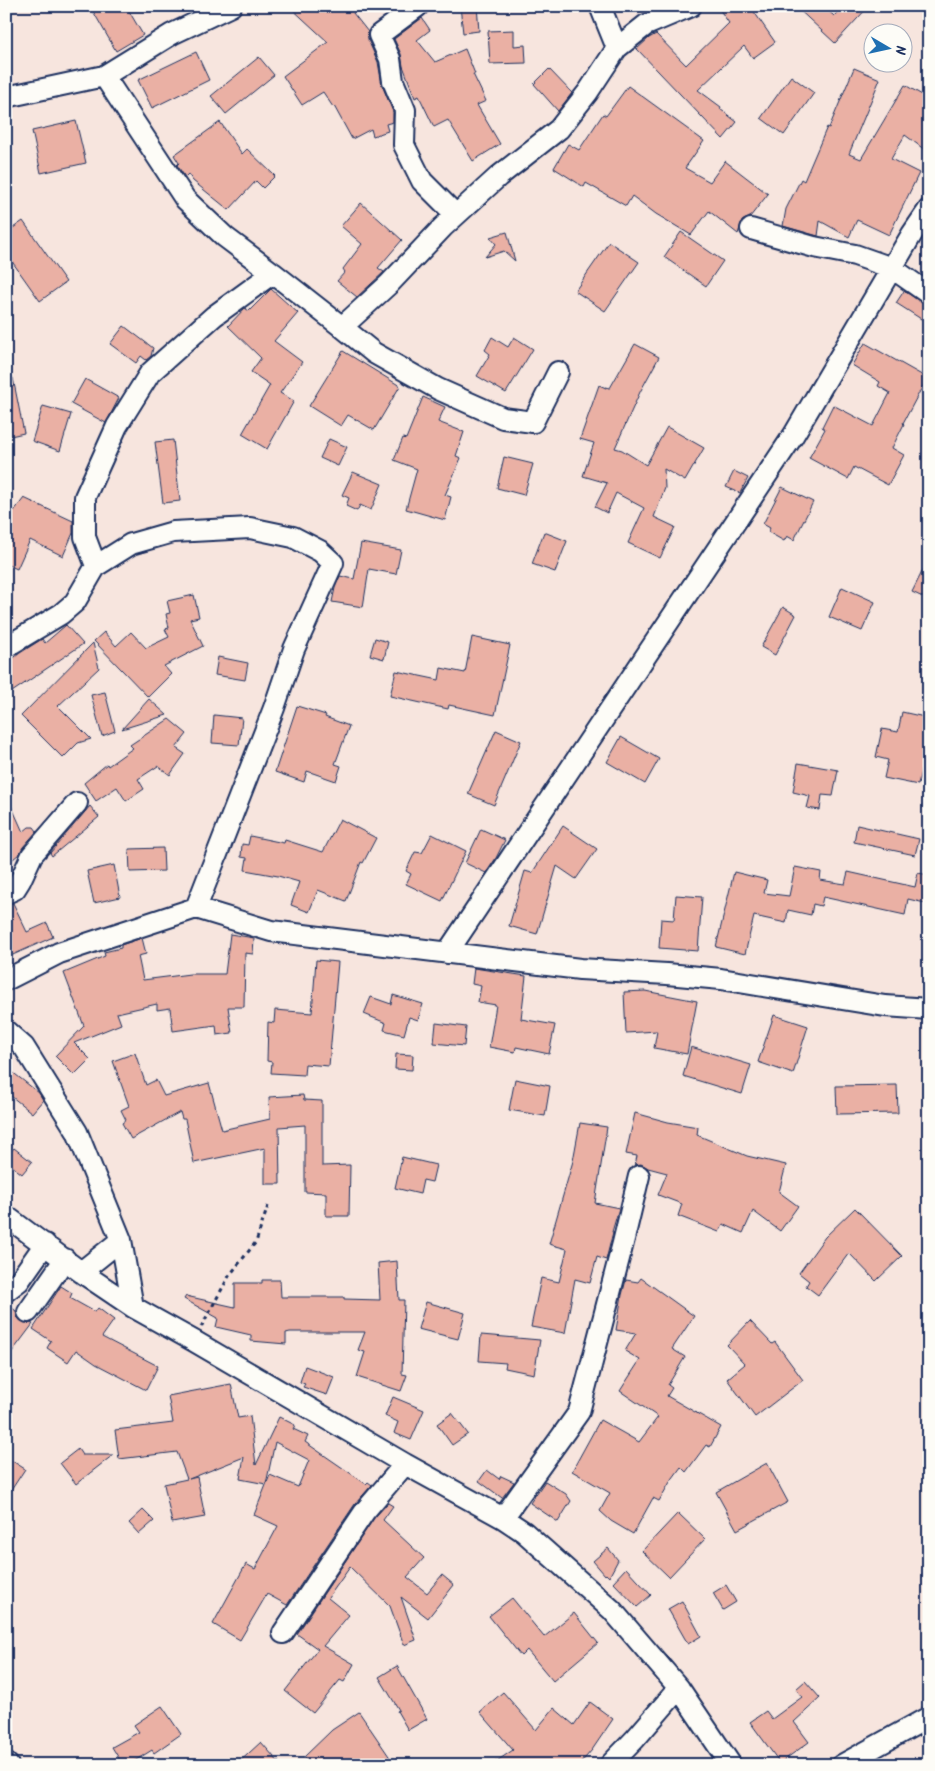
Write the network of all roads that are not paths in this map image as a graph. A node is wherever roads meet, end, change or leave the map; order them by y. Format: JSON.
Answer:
{"nodes":[{"id":1,"x":231,"y":6,"type":"edge"},
{"id":2,"x":418,"y":6,"type":"edge"},
{"id":3,"x":600,"y":6,"type":"edge"},
{"id":4,"x":691,"y":6,"type":"edge"},
{"id":5,"x":617,"y":48,"type":"junction"},
{"id":6,"x":104,"y":76,"type":"junction"},
{"id":7,"x":6,"y":97,"type":"edge"},
{"id":8,"x":929,"y":209,"type":"edge"},
{"id":9,"x":456,"y":215,"type":"junction"},
{"id":10,"x":751,"y":230,"type":"dead end"},
{"id":11,"x":892,"y":268,"type":"junction"},
{"id":12,"x":273,"y":273,"type":"junction"},
{"id":13,"x":929,"y":294,"type":"edge"},
{"id":14,"x":342,"y":326,"type":"junction"},
{"id":15,"x":558,"y":372,"type":"dead end"},
{"id":16,"x":96,"y":566,"type":"junction"},
{"id":17,"x":6,"y":647,"type":"edge"},
{"id":18,"x":78,"y":803,"type":"dead end"},
{"id":19,"x":6,"y":893,"type":"edge"},
{"id":20,"x":196,"y":908,"type":"junction"},
{"id":21,"x":447,"y":953,"type":"junction"},
{"id":22,"x":6,"y":980,"type":"edge"},
{"id":23,"x":929,"y":1009,"type":"edge"},
{"id":24,"x":6,"y":1031,"type":"edge"},
{"id":25,"x":639,"y":1176,"type":"dead end"},
{"id":26,"x":6,"y":1216,"type":"edge"},
{"id":27,"x":121,"y":1240,"type":"junction"},
{"id":28,"x":45,"y":1244,"type":"junction"},
{"id":29,"x":65,"y":1259,"type":"junction"},
{"id":30,"x":81,"y":1272,"type":"junction"},
{"id":31,"x":6,"y":1291,"type":"edge"},
{"id":32,"x":133,"y":1307,"type":"junction"},
{"id":33,"x":28,"y":1312,"type":"dead end"},
{"id":34,"x":405,"y":1464,"type":"junction"},
{"id":35,"x":503,"y":1518,"type":"junction"},
{"id":36,"x":283,"y":1633,"type":"dead end"},
{"id":37,"x":679,"y":1688,"type":"junction"},
{"id":38,"x":929,"y":1717,"type":"edge"},
{"id":39,"x":610,"y":1765,"type":"edge"},
{"id":40,"x":731,"y":1765,"type":"edge"},
{"id":41,"x":842,"y":1765,"type":"edge"}],
"edges":[{"from":1,"to":6,"type":"street"},
{"from":2,"to":9,"type":"street"},
{"from":3,"to":5,"type":"street"},
{"from":4,"to":5,"type":"street"},
{"from":5,"to":9,"type":"street"},
{"from":6,"to":7,"type":"street"},
{"from":6,"to":12,"type":"street"},
{"from":8,"to":11,"type":"street"},
{"from":9,"to":14,"type":"street"},
{"from":10,"to":11,"type":"street"},
{"from":11,"to":13,"type":"street"},
{"from":11,"to":21,"type":"street"},
{"from":12,"to":14,"type":"street"},
{"from":12,"to":16,"type":"street"},
{"from":14,"to":15,"type":"street"},
{"from":16,"to":17,"type":"street"},
{"from":16,"to":20,"type":"street"},
{"from":18,"to":19,"type":"street"},
{"from":20,"to":21,"type":"street"},
{"from":20,"to":22,"type":"street"},
{"from":21,"to":23,"type":"street"},
{"from":24,"to":27,"type":"street"},
{"from":25,"to":35,"type":"street"},
{"from":26,"to":28,"type":"street"},
{"from":27,"to":30,"type":"street"},
{"from":27,"to":32,"type":"street"},
{"from":28,"to":29,"type":"street"},
{"from":28,"to":31,"type":"street"},
{"from":29,"to":30,"type":"street"},
{"from":29,"to":33,"type":"street"},
{"from":30,"to":32,"type":"street"},
{"from":32,"to":34,"type":"street"},
{"from":34,"to":35,"type":"street"},
{"from":34,"to":36,"type":"street"},
{"from":35,"to":37,"type":"street"},
{"from":37,"to":39,"type":"street"},
{"from":37,"to":40,"type":"street"},
{"from":38,"to":41,"type":"street"}]}
